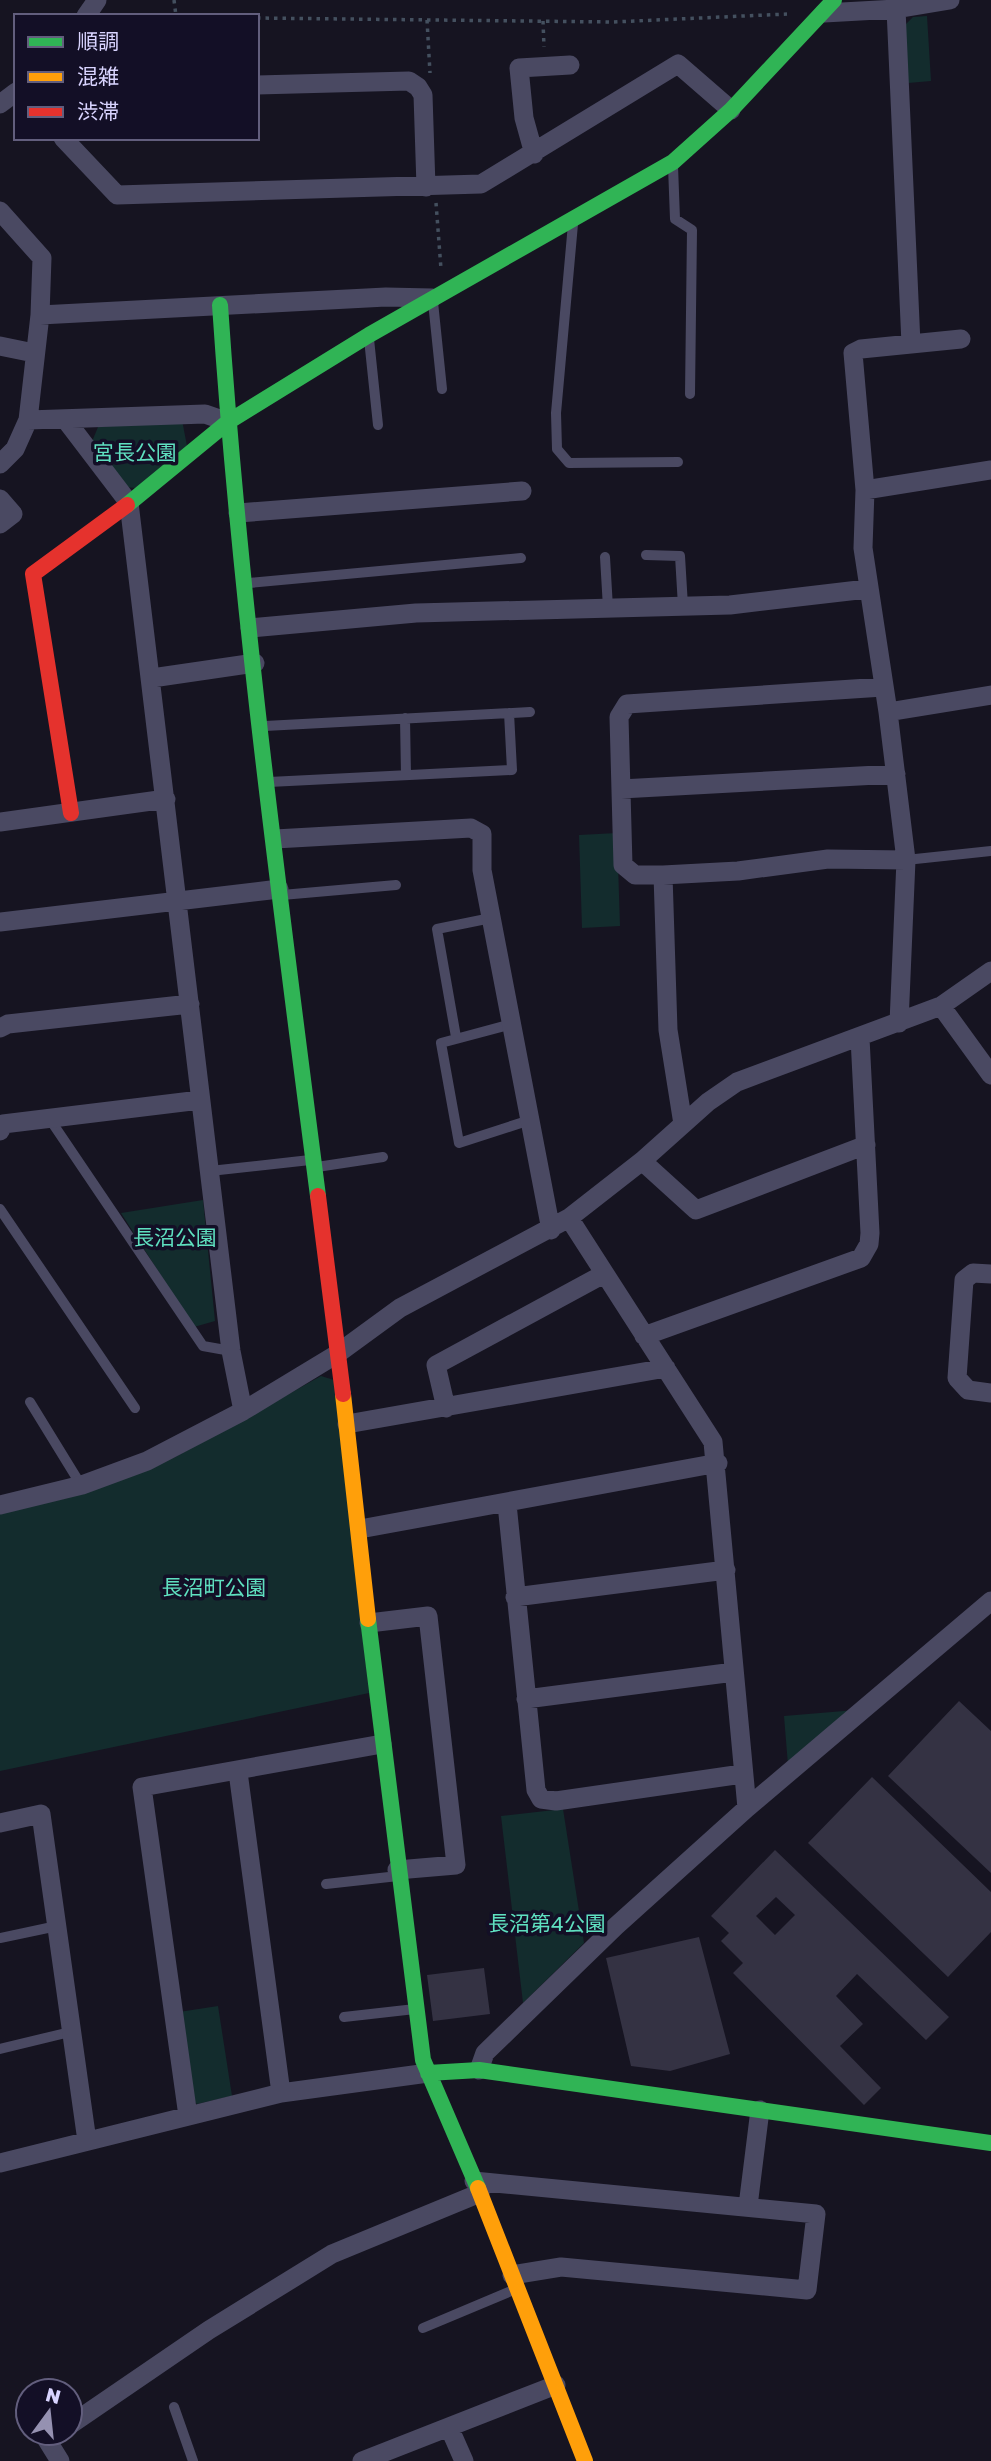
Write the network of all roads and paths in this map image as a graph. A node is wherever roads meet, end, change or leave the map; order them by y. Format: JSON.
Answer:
{"nodes":[{"id":1,"x":950,"y":0,"type":"edge"},
{"id":2,"x":829,"y":6,"type":"edge"},
{"id":3,"x":896,"y":9,"type":"junction"},
{"id":4,"x":259,"y":18,"type":"edge"},
{"id":5,"x":543,"y":21,"type":"junction"},
{"id":6,"x":570,"y":65,"type":"dead end"},
{"id":7,"x":546,"y":66,"type":"junction"},
{"id":8,"x":259,"y":85,"type":"edge"},
{"id":9,"x":731,"y":110,"type":"junction"},
{"id":10,"x":65,"y":140,"type":"edge"},
{"id":11,"x":534,"y":154,"type":"junction"},
{"id":12,"x":673,"y":162,"type":"junction"},
{"id":13,"x":431,"y":186,"type":"junction"},
{"id":14,"x":0,"y":211,"type":"edge"},
{"id":15,"x":573,"y":220,"type":"junction"},
{"id":16,"x":438,"y":295,"type":"junction"},
{"id":17,"x":220,"y":305,"type":"junction"},
{"id":18,"x":40,"y":315,"type":"junction"},
{"id":19,"x":369,"y":335,"type":"junction"},
{"id":20,"x":961,"y":339,"type":"dead end"},
{"id":21,"x":911,"y":344,"type":"junction"},
{"id":22,"x":0,"y":346,"type":"edge"},
{"id":23,"x":34,"y":353,"type":"junction"},
{"id":24,"x":442,"y":389,"type":"dead end"},
{"id":25,"x":690,"y":394,"type":"dead end"},
{"id":26,"x":65,"y":419,"type":"junction"},
{"id":27,"x":28,"y":420,"type":"junction"},
{"id":28,"x":228,"y":422,"type":"junction"},
{"id":29,"x":378,"y":425,"type":"dead end"},
{"id":30,"x":678,"y":462,"type":"dead end"},
{"id":31,"x":0,"y":464,"type":"edge"},
{"id":32,"x":991,"y":470,"type":"edge"},
{"id":33,"x":865,"y":490,"type":"junction"},
{"id":34,"x":522,"y":491,"type":"dead end"},
{"id":35,"x":0,"y":499,"type":"edge"},
{"id":36,"x":129,"y":503,"type":"junction"},
{"id":37,"x":238,"y":513,"type":"junction"},
{"id":38,"x":0,"y":524,"type":"edge"},
{"id":39,"x":646,"y":555,"type":"dead end"},
{"id":40,"x":605,"y":557,"type":"dead end"},
{"id":41,"x":521,"y":558,"type":"dead end"},
{"id":42,"x":245,"y":583,"type":"junction"},
{"id":43,"x":867,"y":589,"type":"junction"},
{"id":44,"x":683,"y":606,"type":"junction"},
{"id":45,"x":608,"y":608,"type":"junction"},
{"id":46,"x":250,"y":628,"type":"junction"},
{"id":47,"x":255,"y":663,"type":"junction"},
{"id":48,"x":152,"y":678,"type":"junction"},
{"id":49,"x":883,"y":687,"type":"junction"},
{"id":50,"x":990,"y":700,"type":"edge"},
{"id":51,"x":530,"y":712,"type":"dead end"},
{"id":52,"x":888,"y":712,"type":"junction"},
{"id":53,"x":509,"y":713,"type":"junction"},
{"id":54,"x":405,"y":719,"type":"junction"},
{"id":55,"x":261,"y":726,"type":"junction"},
{"id":56,"x":896,"y":774,"type":"junction"},
{"id":57,"x":406,"y":775,"type":"junction"},
{"id":58,"x":268,"y":782,"type":"junction"},
{"id":59,"x":621,"y":789,"type":"junction"},
{"id":60,"x":166,"y":799,"type":"junction"},
{"id":61,"x":71,"y":813,"type":"junction"},
{"id":62,"x":0,"y":822,"type":"edge"},
{"id":63,"x":275,"y":839,"type":"junction"},
{"id":64,"x":991,"y":851,"type":"edge"},
{"id":65,"x":906,"y":860,"type":"junction"},
{"id":66,"x":663,"y":875,"type":"junction"},
{"id":67,"x":396,"y":885,"type":"dead end"},
{"id":68,"x":279,"y":892,"type":"junction"},
{"id":69,"x":178,"y":901,"type":"junction"},
{"id":70,"x":491,"y":918,"type":"junction"},
{"id":71,"x":0,"y":922,"type":"edge"},
{"id":72,"x":991,"y":971,"type":"edge"},
{"id":73,"x":190,"y":1004,"type":"junction"},
{"id":74,"x":941,"y":1006,"type":"junction"},
{"id":75,"x":899,"y":1023,"type":"junction"},
{"id":76,"x":512,"y":1024,"type":"junction"},
{"id":77,"x":0,"y":1028,"type":"edge"},
{"id":78,"x":456,"y":1037,"type":"junction"},
{"id":79,"x":860,"y":1038,"type":"junction"},
{"id":80,"x":991,"y":1075,"type":"edge"},
{"id":81,"x":201,"y":1100,"type":"junction"},
{"id":82,"x":49,"y":1118,"type":"junction"},
{"id":83,"x":530,"y":1121,"type":"junction"},
{"id":84,"x":1,"y":1123,"type":"edge"},
{"id":85,"x":683,"y":1124,"type":"junction"},
{"id":86,"x":866,"y":1145,"type":"junction"},
{"id":87,"x":383,"y":1157,"type":"dead end"},
{"id":88,"x":642,"y":1161,"type":"junction"},
{"id":89,"x":313,"y":1163,"type":"junction"},
{"id":90,"x":210,"y":1171,"type":"junction"},
{"id":91,"x":0,"y":1209,"type":"edge"},
{"id":92,"x":569,"y":1218,"type":"junction"},
{"id":93,"x":551,"y":1230,"type":"junction"},
{"id":94,"x":604,"y":1274,"type":"junction"},
{"id":95,"x":991,"y":1274,"type":"edge"},
{"id":96,"x":644,"y":1336,"type":"junction"},
{"id":97,"x":232,"y":1351,"type":"junction"},
{"id":98,"x":337,"y":1354,"type":"junction"},
{"id":99,"x":666,"y":1368,"type":"junction"},
{"id":100,"x":991,"y":1393,"type":"edge"},
{"id":101,"x":30,"y":1402,"type":"dead end"},
{"id":102,"x":135,"y":1408,"type":"dead end"},
{"id":103,"x":446,"y":1408,"type":"junction"},
{"id":104,"x":243,"y":1411,"type":"junction"},
{"id":105,"x":347,"y":1424,"type":"junction"},
{"id":106,"x":718,"y":1463,"type":"junction"},
{"id":107,"x":82,"y":1486,"type":"junction"},
{"id":108,"x":507,"y":1504,"type":"junction"},
{"id":109,"x":0,"y":1505,"type":"edge"},
{"id":110,"x":360,"y":1529,"type":"junction"},
{"id":111,"x":726,"y":1570,"type":"junction"},
{"id":112,"x":515,"y":1597,"type":"junction"},
{"id":113,"x":991,"y":1601,"type":"edge"},
{"id":114,"x":369,"y":1623,"type":"junction"},
{"id":115,"x":734,"y":1672,"type":"junction"},
{"id":116,"x":526,"y":1699,"type":"junction"},
{"id":117,"x":382,"y":1744,"type":"junction"},
{"id":118,"x":238,"y":1772,"type":"junction"},
{"id":119,"x":742,"y":1774,"type":"junction"},
{"id":120,"x":747,"y":1808,"type":"junction"},
{"id":121,"x":0,"y":1823,"type":"edge"},
{"id":122,"x":398,"y":1873,"type":"junction"},
{"id":123,"x":326,"y":1884,"type":"dead end"},
{"id":124,"x":57,"y":1926,"type":"junction"},
{"id":125,"x":0,"y":1938,"type":"edge"},
{"id":126,"x":415,"y":2009,"type":"junction"},
{"id":127,"x":344,"y":2017,"type":"dead end"},
{"id":128,"x":71,"y":2032,"type":"junction"},
{"id":129,"x":0,"y":2049,"type":"edge"},
{"id":130,"x":479,"y":2070,"type":"junction"},
{"id":131,"x":428,"y":2073,"type":"junction"},
{"id":132,"x":281,"y":2093,"type":"junction"},
{"id":133,"x":760,"y":2110,"type":"junction"},
{"id":134,"x":188,"y":2116,"type":"junction"},
{"id":135,"x":87,"y":2141,"type":"junction"},
{"id":136,"x":991,"y":2143,"type":"edge"},
{"id":137,"x":0,"y":2163,"type":"edge"},
{"id":138,"x":477,"y":2187,"type":"junction"},
{"id":139,"x":748,"y":2206,"type":"junction"},
{"id":140,"x":515,"y":2281,"type":"junction"},
{"id":141,"x":423,"y":2329,"type":"dead end"},
{"id":142,"x":556,"y":2385,"type":"junction"},
{"id":143,"x":174,"y":2407,"type":"dead end"},
{"id":144,"x":84,"y":2415,"type":"edge"},
{"id":145,"x":449,"y":2427,"type":"junction"},
{"id":146,"x":193,"y":2461,"type":"edge"},
{"id":147,"x":362,"y":2461,"type":"edge"},
{"id":148,"x":464,"y":2461,"type":"edge"},
{"id":149,"x":586,"y":2461,"type":"edge"}],
"edges":[{"from":1,"to":3,"type":"street"},
{"from":2,"to":3,"type":"street"},
{"from":2,"to":5,"type":"path"},
{"from":2,"to":9,"type":"street"},
{"from":3,"to":21,"type":"street"},
{"from":4,"to":5,"type":"path"},
{"from":5,"to":7,"type":"path"},
{"from":6,"to":7,"type":"street"},
{"from":7,"to":11,"type":"street"},
{"from":8,"to":13,"type":"street"},
{"from":9,"to":11,"type":"street"},
{"from":9,"to":12,"type":"street"},
{"from":10,"to":13,"type":"street"},
{"from":11,"to":13,"type":"street"},
{"from":12,"to":15,"type":"street"},
{"from":12,"to":25,"type":"lane"},
{"from":13,"to":16,"type":"path"},
{"from":14,"to":18,"type":"street"},
{"from":15,"to":16,"type":"street"},
{"from":15,"to":30,"type":"lane"},
{"from":16,"to":17,"type":"street"},
{"from":16,"to":19,"type":"street"},
{"from":16,"to":24,"type":"lane"},
{"from":17,"to":18,"type":"street"},
{"from":17,"to":28,"type":"street"},
{"from":18,"to":23,"type":"street"},
{"from":19,"to":28,"type":"street"},
{"from":19,"to":29,"type":"lane"},
{"from":20,"to":21,"type":"street"},
{"from":21,"to":33,"type":"street"},
{"from":22,"to":23,"type":"street"},
{"from":23,"to":27,"type":"street"},
{"from":26,"to":27,"type":"street"},
{"from":26,"to":28,"type":"street"},
{"from":26,"to":36,"type":"street"},
{"from":27,"to":31,"type":"street"},
{"from":28,"to":36,"type":"street"},
{"from":28,"to":37,"type":"street"},
{"from":32,"to":33,"type":"street"},
{"from":33,"to":43,"type":"street"},
{"from":34,"to":37,"type":"street"},
{"from":35,"to":38,"type":"street"},
{"from":36,"to":48,"type":"street"},
{"from":36,"to":61,"type":"street"},
{"from":37,"to":42,"type":"street"},
{"from":39,"to":44,"type":"lane"},
{"from":40,"to":45,"type":"lane"},
{"from":41,"to":42,"type":"lane"},
{"from":42,"to":46,"type":"street"},
{"from":43,"to":44,"type":"street"},
{"from":43,"to":49,"type":"street"},
{"from":44,"to":45,"type":"street"},
{"from":45,"to":46,"type":"street"},
{"from":46,"to":47,"type":"street"},
{"from":47,"to":48,"type":"street"},
{"from":47,"to":55,"type":"street"},
{"from":48,"to":60,"type":"street"},
{"from":49,"to":52,"type":"street"},
{"from":49,"to":59,"type":"street"},
{"from":50,"to":52,"type":"street"},
{"from":51,"to":53,"type":"lane"},
{"from":52,"to":56,"type":"street"},
{"from":53,"to":54,"type":"lane"},
{"from":53,"to":57,"type":"lane"},
{"from":54,"to":55,"type":"lane"},
{"from":54,"to":57,"type":"lane"},
{"from":55,"to":58,"type":"street"},
{"from":56,"to":59,"type":"street"},
{"from":56,"to":65,"type":"street"},
{"from":57,"to":58,"type":"lane"},
{"from":58,"to":63,"type":"street"},
{"from":59,"to":66,"type":"street"},
{"from":60,"to":61,"type":"street"},
{"from":60,"to":69,"type":"street"},
{"from":61,"to":62,"type":"street"},
{"from":63,"to":68,"type":"street"},
{"from":63,"to":70,"type":"street"},
{"from":64,"to":65,"type":"lane"},
{"from":65,"to":66,"type":"street"},
{"from":65,"to":75,"type":"street"},
{"from":66,"to":85,"type":"street"},
{"from":67,"to":68,"type":"lane"},
{"from":68,"to":69,"type":"street"},
{"from":68,"to":89,"type":"street"},
{"from":69,"to":71,"type":"street"},
{"from":69,"to":73,"type":"street"},
{"from":70,"to":76,"type":"street"},
{"from":70,"to":78,"type":"lane"},
{"from":72,"to":74,"type":"street"},
{"from":73,"to":77,"type":"street"},
{"from":73,"to":81,"type":"street"},
{"from":74,"to":75,"type":"street"},
{"from":74,"to":80,"type":"street"},
{"from":75,"to":79,"type":"street"},
{"from":76,"to":78,"type":"lane"},
{"from":76,"to":83,"type":"street"},
{"from":78,"to":83,"type":"lane"},
{"from":79,"to":85,"type":"street"},
{"from":79,"to":86,"type":"street"},
{"from":81,"to":82,"type":"street"},
{"from":81,"to":90,"type":"street"},
{"from":82,"to":84,"type":"street"},
{"from":82,"to":97,"type":"lane"},
{"from":83,"to":93,"type":"street"},
{"from":85,"to":88,"type":"street"},
{"from":86,"to":88,"type":"street"},
{"from":86,"to":96,"type":"street"},
{"from":87,"to":89,"type":"lane"},
{"from":88,"to":92,"type":"street"},
{"from":89,"to":90,"type":"lane"},
{"from":89,"to":98,"type":"street"},
{"from":90,"to":97,"type":"street"},
{"from":91,"to":102,"type":"lane"},
{"from":92,"to":93,"type":"street"},
{"from":92,"to":94,"type":"street"},
{"from":93,"to":98,"type":"street"},
{"from":94,"to":96,"type":"street"},
{"from":94,"to":103,"type":"street"},
{"from":95,"to":100,"type":"street"},
{"from":96,"to":99,"type":"street"},
{"from":97,"to":104,"type":"street"},
{"from":98,"to":104,"type":"street"},
{"from":98,"to":105,"type":"street"},
{"from":99,"to":103,"type":"street"},
{"from":99,"to":106,"type":"street"},
{"from":101,"to":107,"type":"lane"},
{"from":103,"to":105,"type":"street"},
{"from":104,"to":107,"type":"street"},
{"from":105,"to":110,"type":"street"},
{"from":106,"to":108,"type":"street"},
{"from":106,"to":111,"type":"street"},
{"from":107,"to":109,"type":"street"},
{"from":108,"to":110,"type":"street"},
{"from":108,"to":112,"type":"street"},
{"from":110,"to":114,"type":"street"},
{"from":111,"to":112,"type":"street"},
{"from":111,"to":115,"type":"street"},
{"from":112,"to":116,"type":"street"},
{"from":113,"to":120,"type":"street"},
{"from":114,"to":117,"type":"street"},
{"from":114,"to":122,"type":"street"},
{"from":115,"to":116,"type":"street"},
{"from":115,"to":119,"type":"street"},
{"from":116,"to":119,"type":"street"},
{"from":117,"to":118,"type":"street"},
{"from":117,"to":122,"type":"street"},
{"from":118,"to":132,"type":"street"},
{"from":118,"to":134,"type":"street"},
{"from":119,"to":120,"type":"street"},
{"from":120,"to":130,"type":"street"},
{"from":121,"to":124,"type":"street"},
{"from":122,"to":123,"type":"lane"},
{"from":122,"to":126,"type":"street"},
{"from":124,"to":125,"type":"lane"},
{"from":124,"to":128,"type":"street"},
{"from":126,"to":127,"type":"lane"},
{"from":126,"to":131,"type":"street"},
{"from":128,"to":129,"type":"lane"},
{"from":128,"to":135,"type":"street"},
{"from":130,"to":131,"type":"street"},
{"from":130,"to":133,"type":"street"},
{"from":131,"to":132,"type":"street"},
{"from":131,"to":138,"type":"street"},
{"from":132,"to":134,"type":"street"},
{"from":133,"to":136,"type":"street"},
{"from":133,"to":139,"type":"street"},
{"from":134,"to":135,"type":"street"},
{"from":135,"to":137,"type":"street"},
{"from":138,"to":139,"type":"street"},
{"from":138,"to":140,"type":"street"},
{"from":138,"to":144,"type":"street"},
{"from":139,"to":140,"type":"street"},
{"from":140,"to":141,"type":"lane"},
{"from":140,"to":142,"type":"street"},
{"from":142,"to":145,"type":"street"},
{"from":142,"to":149,"type":"street"},
{"from":143,"to":146,"type":"lane"},
{"from":145,"to":147,"type":"street"},
{"from":145,"to":148,"type":"street"}]}
